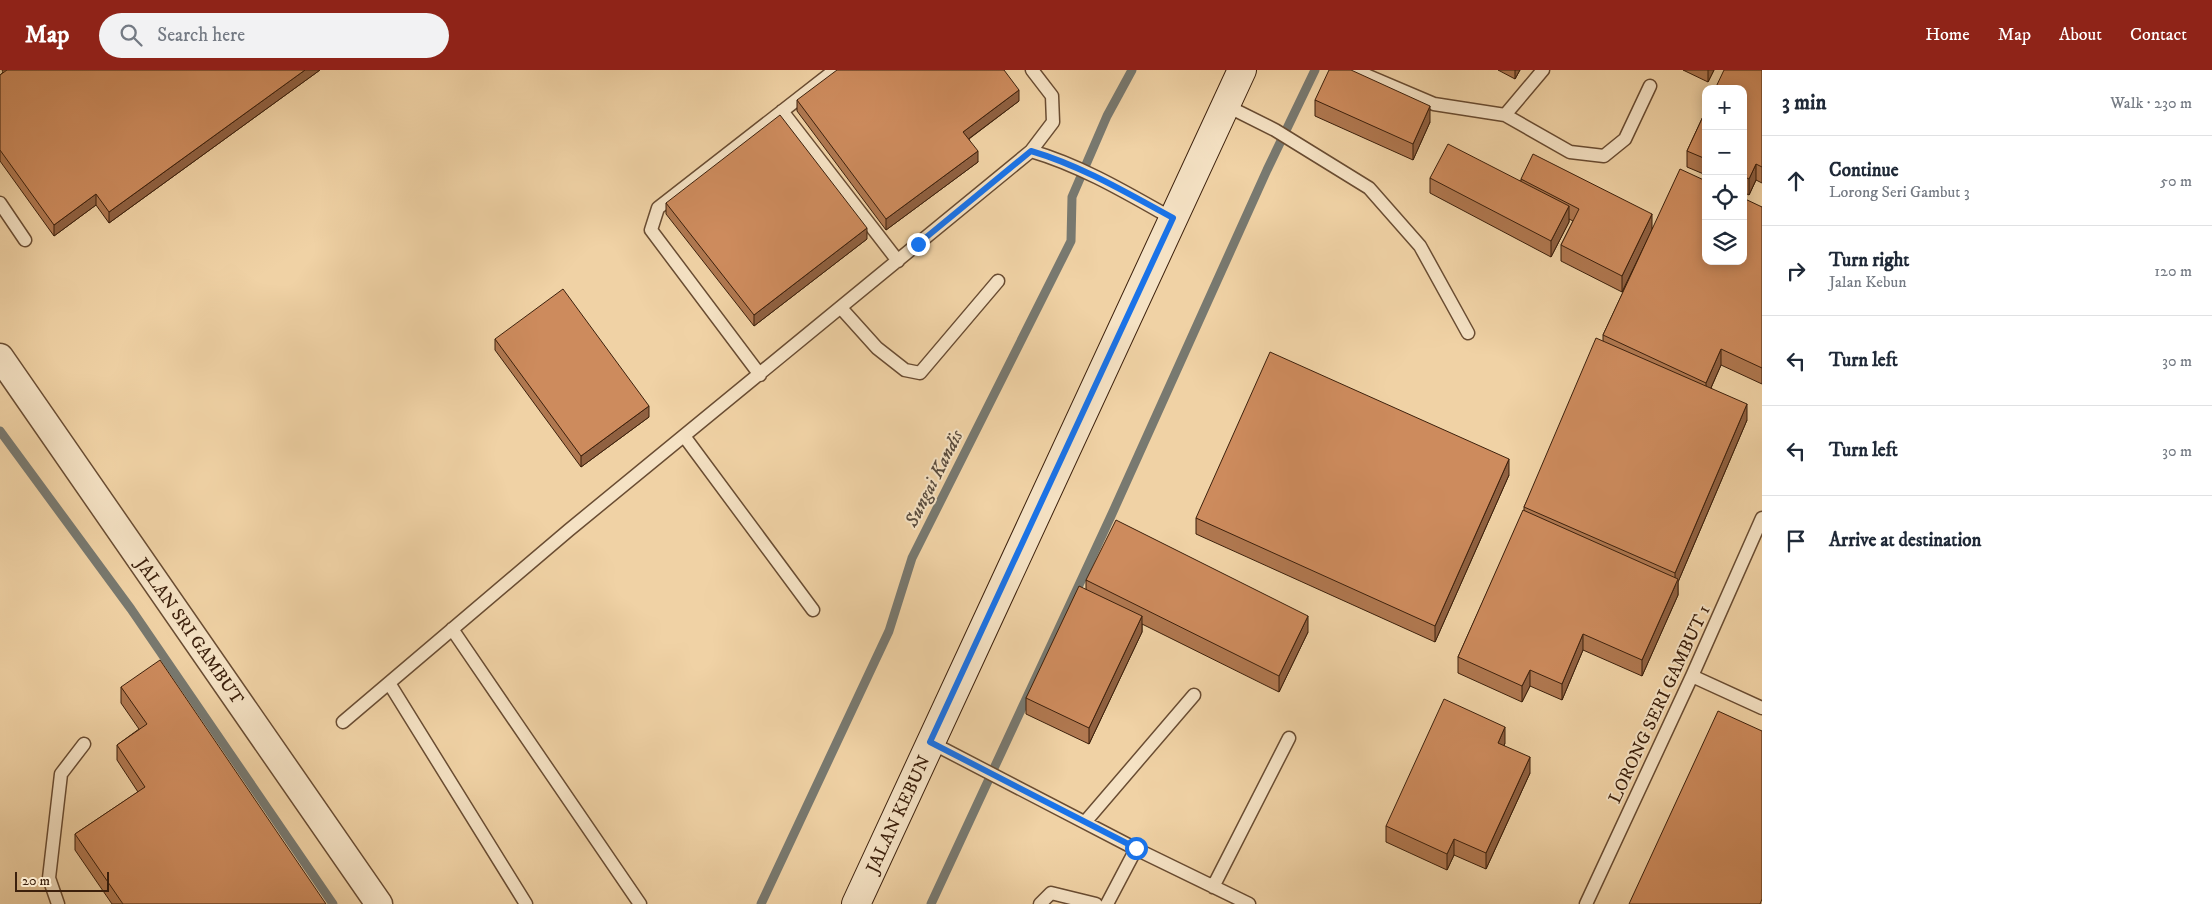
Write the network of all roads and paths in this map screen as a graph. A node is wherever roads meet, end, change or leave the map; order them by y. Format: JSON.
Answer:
{"nodes":[{"id":1,"x":835,"y":70,"type":"edge"},
{"id":2,"x":1032,"y":70,"type":"edge"},
{"id":3,"x":1242,"y":70,"type":"edge"},
{"id":4,"x":1354,"y":70,"type":"edge"},
{"id":5,"x":1543,"y":70,"type":"edge"},
{"id":6,"x":1650,"y":86,"type":"dead end"},
{"id":7,"x":1225,"y":105,"type":"junction"},
{"id":8,"x":782,"y":111,"type":"junction"},
{"id":9,"x":1505,"y":115,"type":"junction"},
{"id":10,"x":1031,"y":151,"type":"junction"},
{"id":11,"x":0,"y":203,"type":"edge"},
{"id":12,"x":1173,"y":218,"type":"junction"},
{"id":13,"x":25,"y":240,"type":"dead end"},
{"id":14,"x":898,"y":261,"type":"junction"},
{"id":15,"x":998,"y":281,"type":"dead end"},
{"id":16,"x":841,"y":308,"type":"junction"},
{"id":17,"x":1468,"y":333,"type":"dead end"},
{"id":18,"x":0,"y":357,"type":"edge"},
{"id":19,"x":760,"y":374,"type":"junction"},
{"id":20,"x":684,"y":436,"type":"junction"},
{"id":21,"x":1762,"y":518,"type":"edge"},
{"id":22,"x":813,"y":610,"type":"dead end"},
{"id":23,"x":452,"y":629,"type":"junction"},
{"id":24,"x":1692,"y":676,"type":"junction"},
{"id":25,"x":389,"y":683,"type":"junction"},
{"id":26,"x":1194,"y":695,"type":"dead end"},
{"id":27,"x":1762,"y":708,"type":"edge"},
{"id":28,"x":343,"y":722,"type":"dead end"},
{"id":29,"x":1289,"y":738,"type":"dead end"},
{"id":30,"x":930,"y":742,"type":"junction"},
{"id":31,"x":84,"y":744,"type":"dead end"},
{"id":32,"x":1086,"y":821,"type":"junction"},
{"id":33,"x":1136,"y":848,"type":"junction"},
{"id":34,"x":1213,"y":887,"type":"junction"},
{"id":35,"x":58,"y":904,"type":"edge"},
{"id":36,"x":379,"y":904,"type":"edge"},
{"id":37,"x":526,"y":904,"type":"edge"},
{"id":38,"x":640,"y":904,"type":"edge"},
{"id":39,"x":856,"y":904,"type":"edge"},
{"id":40,"x":1040,"y":904,"type":"edge"},
{"id":41,"x":1096,"y":904,"type":"edge"},
{"id":42,"x":1107,"y":904,"type":"edge"},
{"id":43,"x":1249,"y":904,"type":"edge"},
{"id":44,"x":1586,"y":904,"type":"edge"}],
"edges":[{"from":1,"to":8,"type":"lane"},
{"from":2,"to":10,"type":"lane"},
{"from":3,"to":7,"type":"main road","name":"JALAN KEBUN"},
{"from":4,"to":9,"type":"lane"},
{"from":5,"to":9,"type":"lane"},
{"from":6,"to":9,"type":"lane"},
{"from":7,"to":12,"type":"main road","name":"JALAN KEBUN"},
{"from":7,"to":17,"type":"lane"},
{"from":8,"to":14,"type":"lane"},
{"from":8,"to":19,"type":"lane"},
{"from":10,"to":12,"type":"lane"},
{"from":10,"to":14,"type":"lane"},
{"from":11,"to":13,"type":"lane"},
{"from":12,"to":30,"type":"main road","name":"JALAN KEBUN"},
{"from":14,"to":16,"type":"lane"},
{"from":15,"to":16,"type":"lane"},
{"from":16,"to":19,"type":"lane"},
{"from":18,"to":36,"type":"street","name":"JALAN SRI GAMBUT"},
{"from":19,"to":20,"type":"lane"},
{"from":20,"to":22,"type":"lane"},
{"from":20,"to":23,"type":"lane"},
{"from":21,"to":24,"type":"lane","name":"LORONG SERI GAMBUT 1"},
{"from":23,"to":25,"type":"lane"},
{"from":23,"to":38,"type":"lane"},
{"from":24,"to":27,"type":"lane"},
{"from":24,"to":44,"type":"lane","name":"LORONG SERI GAMBUT 1"},
{"from":25,"to":28,"type":"lane"},
{"from":25,"to":37,"type":"lane"},
{"from":26,"to":32,"type":"lane"},
{"from":29,"to":34,"type":"lane"},
{"from":30,"to":32,"type":"lane"},
{"from":30,"to":39,"type":"main road","name":"JALAN KEBUN"},
{"from":31,"to":35,"type":"lane"},
{"from":32,"to":33,"type":"lane"},
{"from":33,"to":34,"type":"lane"},
{"from":33,"to":42,"type":"lane"},
{"from":34,"to":43,"type":"lane"},
{"from":40,"to":41,"type":"lane"}]}
